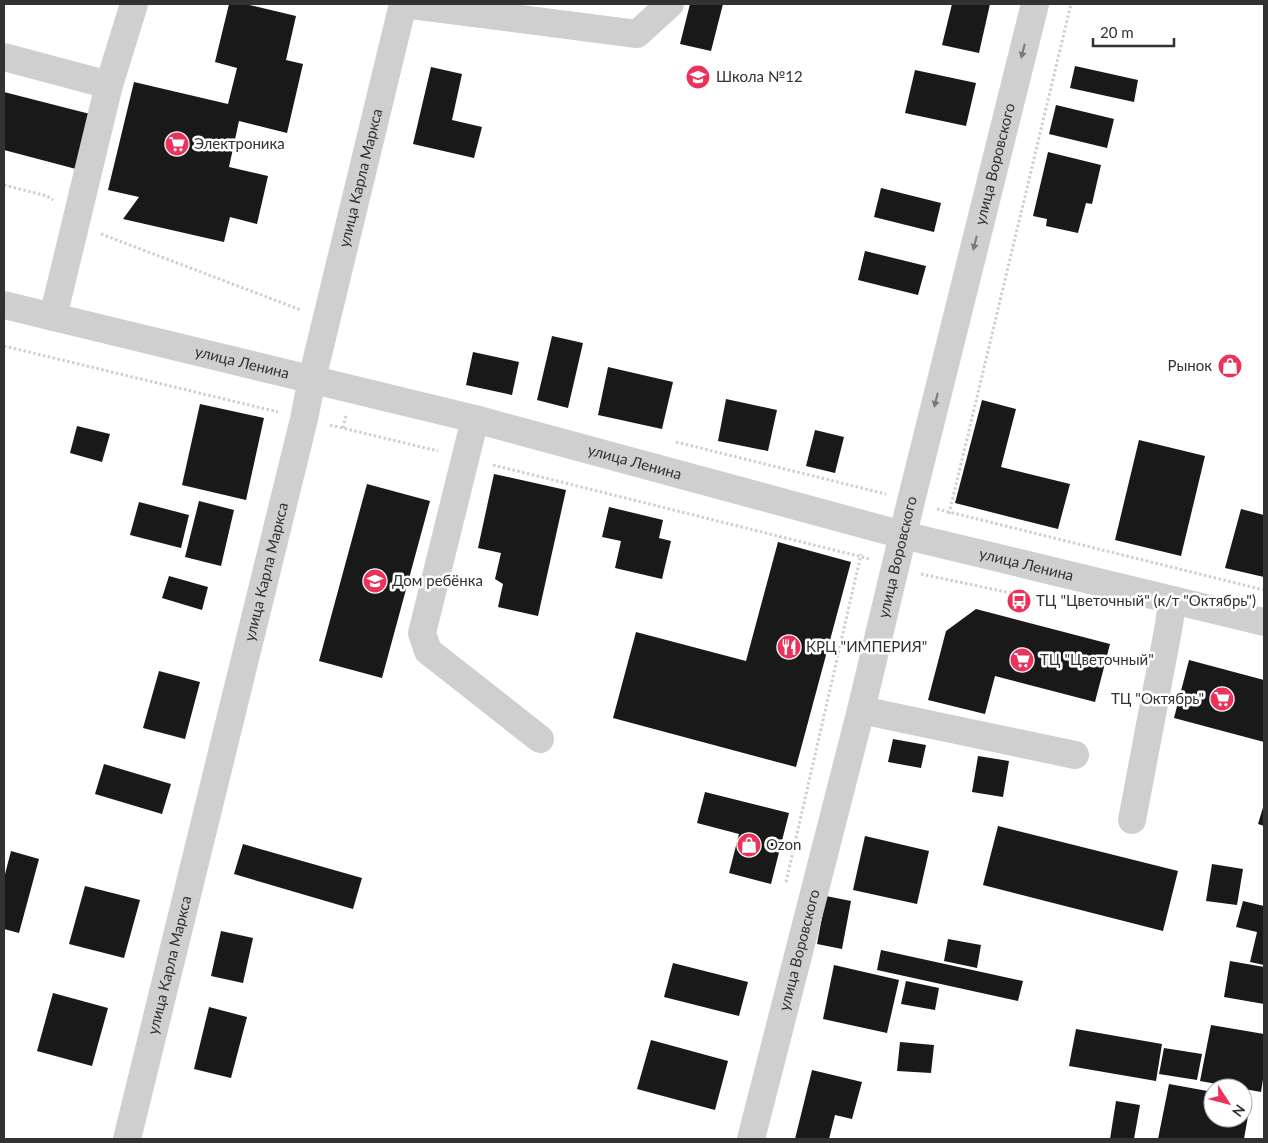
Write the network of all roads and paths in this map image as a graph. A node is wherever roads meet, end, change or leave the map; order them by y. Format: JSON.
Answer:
{"nodes":[{"id":1,"x":134,"y":4,"type":"edge"},
{"id":2,"x":403,"y":4,"type":"edge"},
{"id":3,"x":670,"y":4,"type":"edge"},
{"id":4,"x":1035,"y":4,"type":"edge"},
{"id":5,"x":1071,"y":4,"type":"edge"},
{"id":6,"x":539,"y":12,"type":"edge"},
{"id":7,"x":4,"y":57,"type":"edge"},
{"id":8,"x":109,"y":85,"type":"junction"},
{"id":9,"x":4,"y":185,"type":"edge"},
{"id":10,"x":77,"y":218,"type":"junction"},
{"id":11,"x":4,"y":305,"type":"edge"},
{"id":12,"x":53,"y":317,"type":"junction"},
{"id":13,"x":327,"y":320,"type":"junction"},
{"id":14,"x":4,"y":346,"type":"edge"},
{"id":15,"x":312,"y":379,"type":"junction"},
{"id":16,"x":304,"y":419,"type":"junction"},
{"id":17,"x":475,"y":419,"type":"junction"},
{"id":18,"x":675,"y":442,"type":"dead end"},
{"id":19,"x":465,"y":458,"type":"junction"},
{"id":20,"x":876,"y":491,"type":"junction"},
{"id":21,"x":911,"y":501,"type":"junction"},
{"id":22,"x":949,"y":512,"type":"junction"},
{"id":23,"x":869,"y":526,"type":"junction"},
{"id":24,"x":903,"y":535,"type":"junction"},
{"id":25,"x":942,"y":545,"type":"junction"},
{"id":26,"x":860,"y":556,"type":"junction"},
{"id":27,"x":896,"y":567,"type":"junction"},
{"id":28,"x":934,"y":577,"type":"junction"},
{"id":29,"x":1264,"y":590,"type":"edge"},
{"id":30,"x":1037,"y":598,"type":"dead end"},
{"id":31,"x":1172,"y":600,"type":"junction"},
{"id":32,"x":1264,"y":622,"type":"edge"},
{"id":33,"x":861,"y":710,"type":"junction"},
{"id":34,"x":540,"y":739,"type":"dead end"},
{"id":35,"x":1075,"y":755,"type":"dead end"},
{"id":36,"x":1132,"y":820,"type":"dead end"},
{"id":37,"x":785,"y":887,"type":"dead end"},
{"id":38,"x":127,"y":1139,"type":"edge"},
{"id":39,"x":751,"y":1139,"type":"edge"}],
"edges":[{"from":1,"to":8,"type":"street"},
{"from":2,"to":6,"type":"street"},
{"from":2,"to":13,"type":"street","name":"улица Карла Маркса"},
{"from":3,"to":6,"type":"street"},
{"from":4,"to":21,"type":"street","name":"улица Воровского","one_way":true},
{"from":5,"to":22,"type":"path"},
{"from":7,"to":8,"type":"street"},
{"from":8,"to":10,"type":"street"},
{"from":9,"to":10,"type":"path"},
{"from":10,"to":12,"type":"street"},
{"from":10,"to":13,"type":"path"},
{"from":11,"to":12,"type":"street","name":"улица Ленина"},
{"from":12,"to":15,"type":"street","name":"улица Ленина"},
{"from":13,"to":15,"type":"street","name":"улица Карла Маркса"},
{"from":14,"to":16,"type":"path"},
{"from":15,"to":16,"type":"street","name":"улица Карла Маркса"},
{"from":15,"to":17,"type":"street","name":"улица Ленина"},
{"from":16,"to":19,"type":"path"},
{"from":16,"to":38,"type":"street","name":"улица Карла Маркса"},
{"from":17,"to":19,"type":"street"},
{"from":17,"to":23,"type":"street","name":"улица Ленина"},
{"from":18,"to":20,"type":"path"},
{"from":19,"to":26,"type":"path"},
{"from":19,"to":34,"type":"street"},
{"from":20,"to":21,"type":"path"},
{"from":20,"to":23,"type":"path"},
{"from":21,"to":22,"type":"path"},
{"from":21,"to":24,"type":"street","name":"улица Воровского"},
{"from":22,"to":25,"type":"path"},
{"from":22,"to":29,"type":"path"},
{"from":23,"to":24,"type":"street","name":"улица Ленина"},
{"from":23,"to":26,"type":"path"},
{"from":24,"to":25,"type":"street","name":"улица Ленина"},
{"from":24,"to":27,"type":"street","name":"улица Воровского"},
{"from":25,"to":28,"type":"path"},
{"from":25,"to":31,"type":"street","name":"улица Ленина"},
{"from":26,"to":27,"type":"path"},
{"from":26,"to":37,"type":"path"},
{"from":27,"to":28,"type":"path"},
{"from":27,"to":33,"type":"street","name":"улица Воровского"},
{"from":28,"to":30,"type":"path"},
{"from":31,"to":32,"type":"street","name":"улица Ленина"},
{"from":31,"to":36,"type":"street"},
{"from":33,"to":35,"type":"street"},
{"from":33,"to":39,"type":"street","name":"улица Воровского"}]}
